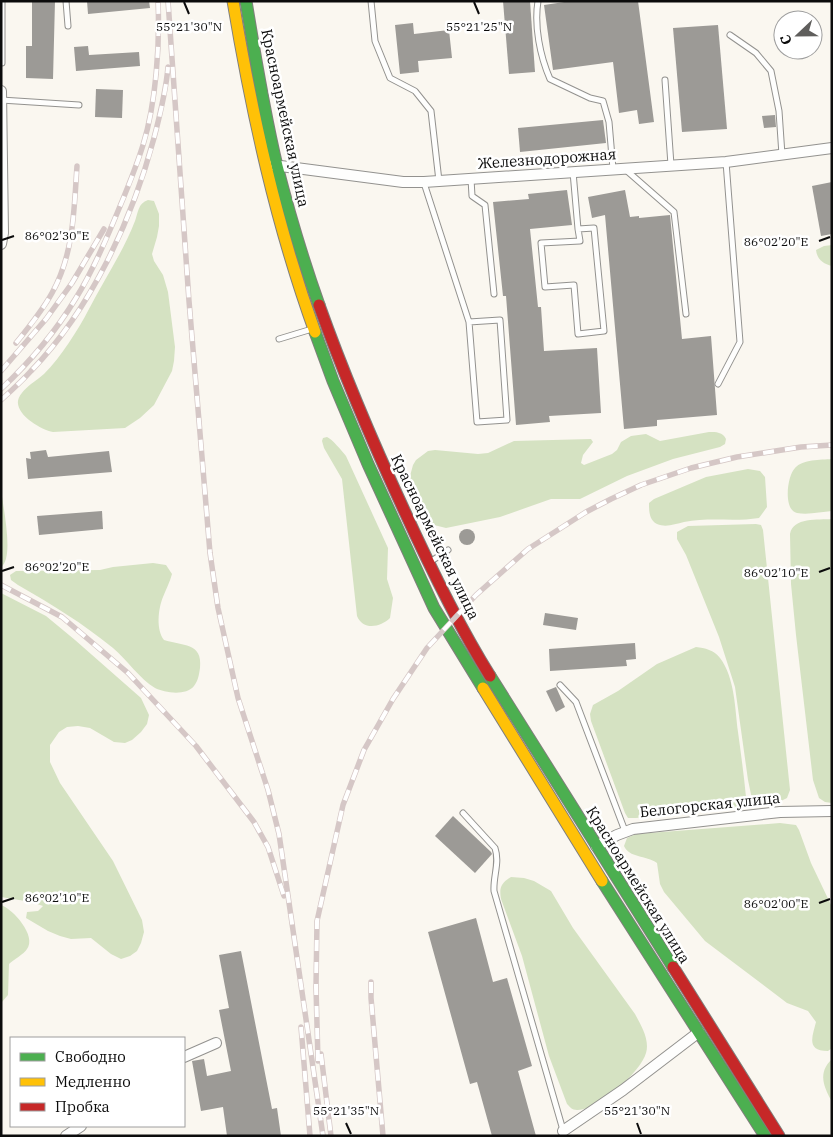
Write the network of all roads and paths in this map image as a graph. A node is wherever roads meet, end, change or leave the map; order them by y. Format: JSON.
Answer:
{"nodes":[{"id":1,"x":2,"y":1,"type":"edge"},
{"id":2,"x":66,"y":1,"type":"edge"},
{"id":3,"x":233,"y":1,"type":"edge"},
{"id":4,"x":246,"y":1,"type":"edge"},
{"id":5,"x":371,"y":1,"type":"edge"},
{"id":6,"x":538,"y":1,"type":"edge"},
{"id":7,"x":1,"y":22,"type":"edge"},
{"id":8,"x":68,"y":26,"type":"dead end"},
{"id":9,"x":730,"y":35,"type":"dead end"},
{"id":10,"x":2,"y":63,"type":"edge"},
{"id":11,"x":665,"y":80,"type":"dead end"},
{"id":12,"x":1,"y":92,"type":"edge"},
{"id":13,"x":2,"y":100,"type":"edge"},
{"id":14,"x":79,"y":105,"type":"dead end"},
{"id":15,"x":832,"y":148,"type":"edge"},
{"id":16,"x":782,"y":154,"type":"junction"},
{"id":17,"x":726,"y":162,"type":"junction"},
{"id":18,"x":265,"y":164,"type":"junction"},
{"id":19,"x":671,"y":165,"type":"junction"},
{"id":20,"x":277,"y":166,"type":"junction"},
{"id":21,"x":624,"y":168,"type":"junction"},
{"id":22,"x":613,"y":169,"type":"junction"},
{"id":23,"x":572,"y":172,"type":"junction"},
{"id":24,"x":471,"y":179,"type":"junction"},
{"id":25,"x":424,"y":182,"type":"junction"},
{"id":26,"x":439,"y":182,"type":"junction"},
{"id":27,"x":578,"y":229,"type":"junction"},
{"id":28,"x":1,"y":244,"type":"edge"},
{"id":29,"x":494,"y":294,"type":"dead end"},
{"id":30,"x":686,"y":314,"type":"dead end"},
{"id":31,"x":469,"y":322,"type":"junction"},
{"id":32,"x":314,"y":329,"type":"junction"},
{"id":33,"x":279,"y":339,"type":"dead end"},
{"id":34,"x":718,"y":384,"type":"dead end"},
{"id":35,"x":448,"y":550,"type":"dead end"},
{"id":36,"x":428,"y":563,"type":"junction"},
{"id":37,"x":560,"y":685,"type":"dead end"},
{"id":38,"x":832,"y":811,"type":"edge"},
{"id":39,"x":463,"y":813,"type":"dead end"},
{"id":40,"x":626,"y":831,"type":"junction"},
{"id":41,"x":596,"y":846,"type":"junction"},
{"id":42,"x":699,"y":1032,"type":"junction"},
{"id":43,"x":216,"y":1042,"type":"dead end"},
{"id":44,"x":185,"y":1057,"type":"edge"},
{"id":45,"x":80,"y":1127,"type":"edge"},
{"id":46,"x":563,"y":1134,"type":"edge"},
{"id":47,"x":66,"y":1136,"type":"edge"},
{"id":48,"x":765,"y":1136,"type":"edge"},
{"id":49,"x":779,"y":1136,"type":"edge"}],
"edges":[{"from":1,"to":7,"type":"lane"},
{"from":2,"to":8,"type":"lane"},
{"from":3,"to":18,"type":"main road","name":"Красноармейская улица"},
{"from":4,"to":20,"type":"main road","name":"Красноармейская улица"},
{"from":5,"to":26,"type":"lane"},
{"from":6,"to":22,"type":"lane"},
{"from":7,"to":10,"type":"lane"},
{"from":9,"to":16,"type":"lane"},
{"from":11,"to":19,"type":"lane"},
{"from":12,"to":13,"type":"street"},
{"from":13,"to":14,"type":"lane"},
{"from":13,"to":28,"type":"street"},
{"from":15,"to":16,"type":"street","name":"Железнодорожная"},
{"from":16,"to":17,"type":"street","name":"Железнодорожная"},
{"from":17,"to":19,"type":"street","name":"Железнодорожная"},
{"from":17,"to":34,"type":"lane"},
{"from":18,"to":20,"type":"street","name":"Железнодорожная"},
{"from":18,"to":32,"type":"main road","name":"Красноармейская улица"},
{"from":19,"to":21,"type":"street","name":"Железнодорожная"},
{"from":20,"to":25,"type":"street","name":"Железнодорожная"},
{"from":20,"to":36,"type":"main road","name":"Красноармейская улица"},
{"from":21,"to":22,"type":"street","name":"Железнодорожная"},
{"from":21,"to":30,"type":"lane"},
{"from":22,"to":23,"type":"street","name":"Железнодорожная"},
{"from":23,"to":24,"type":"street","name":"Железнодорожная"},
{"from":23,"to":27,"type":"lane"},
{"from":24,"to":26,"type":"street","name":"Железнодорожная"},
{"from":24,"to":29,"type":"lane"},
{"from":25,"to":26,"type":"street","name":"Железнодорожная"},
{"from":25,"to":31,"type":"lane"},
{"from":27,"to":27,"type":"lane"},
{"from":31,"to":31,"type":"lane"},
{"from":32,"to":33,"type":"lane"},
{"from":32,"to":42,"type":"main road","name":"Красноармейская улица"},
{"from":35,"to":36,"type":"lane"},
{"from":36,"to":41,"type":"main road","name":"Красноармейская улица"},
{"from":37,"to":40,"type":"lane"},
{"from":38,"to":40,"type":"street","name":"Белогорская улица"},
{"from":39,"to":46,"type":"lane"},
{"from":40,"to":41,"type":"street","name":"Белогорская улица"},
{"from":41,"to":49,"type":"main road","name":"Красноармейская улица"},
{"from":42,"to":46,"type":"street"},
{"from":42,"to":48,"type":"main road","name":"Красноармейская улица"},
{"from":43,"to":44,"type":"street"},
{"from":45,"to":47,"type":"street"}]}
